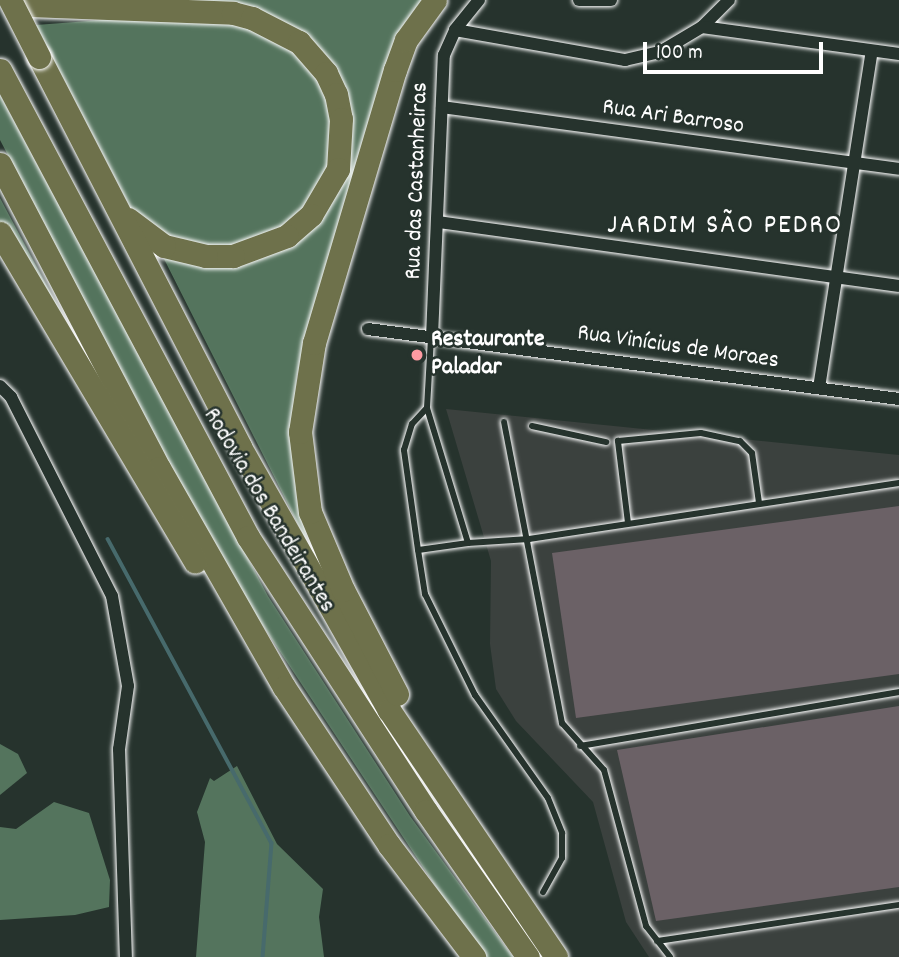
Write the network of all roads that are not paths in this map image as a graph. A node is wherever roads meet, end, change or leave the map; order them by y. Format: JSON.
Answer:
{"nodes":[{"id":1,"x":76,"y":0,"type":"edge"},
{"id":2,"x":435,"y":0,"type":"edge"},
{"id":3,"x":479,"y":0,"type":"edge"},
{"id":4,"x":579,"y":0,"type":"edge"},
{"id":5,"x":611,"y":0,"type":"edge"},
{"id":6,"x":729,"y":0,"type":"edge"},
{"id":7,"x":20,"y":3,"type":"edge"},
{"id":8,"x":0,"y":9,"type":"edge"},
{"id":9,"x":702,"y":27,"type":"junction"},
{"id":10,"x":455,"y":30,"type":"junction"},
{"id":11,"x":872,"y":51,"type":"junction"},
{"id":12,"x":899,"y":54,"type":"edge"},
{"id":13,"x":0,"y":70,"type":"edge"},
{"id":14,"x":442,"y":107,"type":"junction"},
{"id":15,"x":0,"y":164,"type":"edge"},
{"id":16,"x":855,"y":164,"type":"junction"},
{"id":17,"x":899,"y":169,"type":"edge"},
{"id":18,"x":100,"y":177,"type":"junction"},
{"id":19,"x":438,"y":222,"type":"junction"},
{"id":20,"x":0,"y":233,"type":"edge"},
{"id":21,"x":835,"y":277,"type":"junction"},
{"id":22,"x":899,"y":286,"type":"edge"},
{"id":23,"x":368,"y":329,"type":"dead end"},
{"id":24,"x":432,"y":337,"type":"junction"},
{"id":25,"x":0,"y":386,"type":"edge"},
{"id":26,"x":820,"y":388,"type":"junction"},
{"id":27,"x":899,"y":399,"type":"edge"},
{"id":28,"x":427,"y":408,"type":"junction"},
{"id":29,"x":504,"y":422,"type":"dead end"},
{"id":30,"x":532,"y":426,"type":"dead end"},
{"id":31,"x":606,"y":442,"type":"dead end"},
{"id":32,"x":899,"y":482,"type":"edge"},
{"id":33,"x":760,"y":503,"type":"junction"},
{"id":34,"x":628,"y":523,"type":"junction"},
{"id":35,"x":529,"y":539,"type":"junction"},
{"id":36,"x":468,"y":543,"type":"junction"},
{"id":37,"x":418,"y":550,"type":"junction"},
{"id":38,"x":284,"y":687,"type":"junction"},
{"id":39,"x":899,"y":692,"type":"edge"},
{"id":40,"x":580,"y":746,"type":"junction"},
{"id":41,"x":467,"y":830,"type":"junction"},
{"id":42,"x":543,"y":892,"type":"dead end"},
{"id":43,"x":899,"y":905,"type":"edge"},
{"id":44,"x":657,"y":941,"type":"junction"},
{"id":45,"x":126,"y":957,"type":"edge"},
{"id":46,"x":474,"y":957,"type":"edge"},
{"id":47,"x":528,"y":957,"type":"edge"},
{"id":48,"x":556,"y":957,"type":"edge"},
{"id":49,"x":670,"y":957,"type":"edge"}],
"edges":[{"from":1,"to":7,"type":"highway"},
{"from":2,"to":41,"type":"highway"},
{"from":3,"to":10,"type":"street","name":"Rua das Castanheiras"},
{"from":4,"to":5,"type":"street"},
{"from":6,"to":9,"type":"street"},
{"from":7,"to":8,"type":"highway"},
{"from":7,"to":18,"type":"highway","bridge":true},
{"from":7,"to":18,"type":"highway"},
{"from":9,"to":10,"type":"street"},
{"from":9,"to":11,"type":"street"},
{"from":10,"to":14,"type":"street","name":"Rua das Castanheiras"},
{"from":11,"to":12,"type":"street"},
{"from":11,"to":16,"type":"street"},
{"from":13,"to":47,"type":"highway","name":"Rodovia dos Bandeirantes"},
{"from":14,"to":16,"type":"street","name":"Rua Ari Barroso"},
{"from":14,"to":19,"type":"street","name":"Rua das Castanheiras"},
{"from":15,"to":38,"type":"highway"},
{"from":16,"to":17,"type":"street","name":"Rua Ari Barroso"},
{"from":16,"to":21,"type":"street"},
{"from":18,"to":41,"type":"highway"},
{"from":19,"to":21,"type":"street"},
{"from":19,"to":24,"type":"street","name":"Rua das Castanheiras"},
{"from":20,"to":38,"type":"highway"},
{"from":21,"to":22,"type":"street"},
{"from":21,"to":26,"type":"street"},
{"from":23,"to":24,"type":"street","name":"Rua Vinícius de Moraes"},
{"from":24,"to":26,"type":"street","name":"Rua Vinícius de Moraes"},
{"from":24,"to":28,"type":"lane"},
{"from":25,"to":45,"type":"street"},
{"from":26,"to":27,"type":"street","name":"Rua Vinícius de Moraes"},
{"from":28,"to":36,"type":"lane"},
{"from":28,"to":37,"type":"lane"},
{"from":29,"to":35,"type":"lane"},
{"from":30,"to":31,"type":"lane"},
{"from":32,"to":33,"type":"lane"},
{"from":33,"to":34,"type":"lane"},
{"from":33,"to":34,"type":"lane"},
{"from":34,"to":35,"type":"lane"},
{"from":35,"to":36,"type":"lane"},
{"from":35,"to":40,"type":"lane"},
{"from":36,"to":37,"type":"lane"},
{"from":37,"to":42,"type":"lane"},
{"from":38,"to":46,"type":"highway"},
{"from":39,"to":40,"type":"lane"},
{"from":40,"to":44,"type":"lane"},
{"from":41,"to":48,"type":"highway"},
{"from":43,"to":44,"type":"lane"},
{"from":44,"to":49,"type":"lane"}]}
